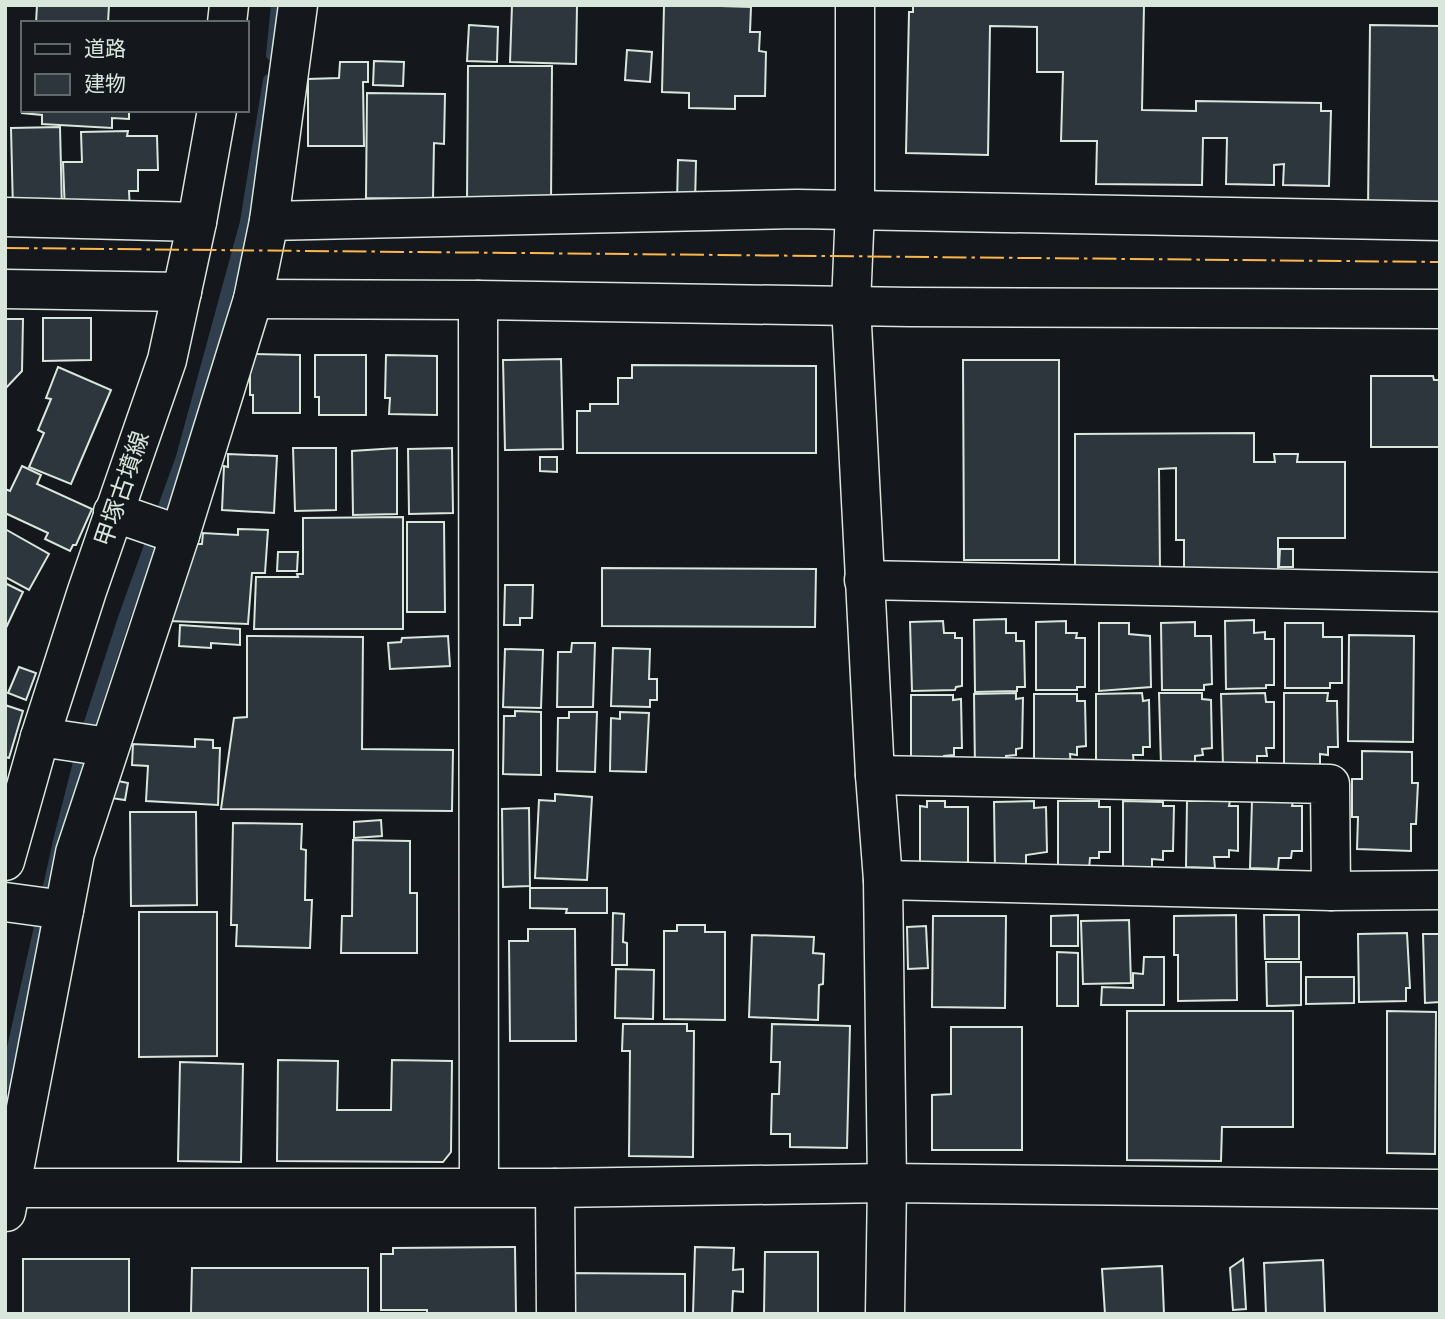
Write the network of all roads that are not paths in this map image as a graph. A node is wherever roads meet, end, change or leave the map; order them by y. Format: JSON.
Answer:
{"nodes":[{"id":1,"x":298,"y":5,"type":"edge"},
{"id":2,"x":855,"y":5,"type":"edge"},
{"id":3,"x":217,"y":112,"type":"edge"},
{"id":4,"x":855,"y":209,"type":"junction"},
{"id":5,"x":5,"y":217,"type":"edge"},
{"id":6,"x":269,"y":221,"type":"junction"},
{"id":7,"x":1440,"y":221,"type":"edge"},
{"id":8,"x":197,"y":222,"type":"junction"},
{"id":9,"x":5,"y":289,"type":"edge"},
{"id":10,"x":182,"y":292,"type":"junction"},
{"id":11,"x":253,"y":299,"type":"junction"},
{"id":12,"x":478,"y":300,"type":"junction"},
{"id":13,"x":850,"y":306,"type":"junction"},
{"id":14,"x":1440,"y":309,"type":"edge"},
{"id":15,"x":113,"y":512,"type":"junction"},
{"id":16,"x":180,"y":535,"type":"junction"},
{"id":17,"x":864,"y":580,"type":"junction"},
{"id":18,"x":1440,"y":592,"type":"edge"},
{"id":19,"x":40,"y":737,"type":"junction"},
{"id":20,"x":108,"y":747,"type":"junction"},
{"id":21,"x":875,"y":775,"type":"junction"},
{"id":22,"x":5,"y":862,"type":"edge"},
{"id":23,"x":883,"y":880,"type":"junction"},
{"id":24,"x":1440,"y":890,"type":"edge"},
{"id":25,"x":1331,"y":891,"type":"junction"},
{"id":26,"x":5,"y":902,"type":"edge"},
{"id":27,"x":64,"y":911,"type":"junction"},
{"id":28,"x":887,"y":1183,"type":"junction"},
{"id":29,"x":479,"y":1186,"type":"junction"},
{"id":30,"x":555,"y":1188,"type":"junction"},
{"id":31,"x":1440,"y":1189,"type":"edge"},
{"id":32,"x":7,"y":1196,"type":"edge"},
{"id":33,"x":556,"y":1314,"type":"edge"},
{"id":34,"x":885,"y":1314,"type":"edge"}],
"edges":[{"from":1,"to":6,"type":"street"},
{"from":2,"to":4,"type":"street"},
{"from":3,"to":8,"type":"street","name":"甲塚古墳線"},
{"from":4,"to":6,"type":"street"},
{"from":4,"to":7,"type":"street"},
{"from":4,"to":13,"type":"street"},
{"from":5,"to":8,"type":"street"},
{"from":6,"to":11,"type":"street"},
{"from":8,"to":10,"type":"street","name":"甲塚古墳線"},
{"from":9,"to":10,"type":"street"},
{"from":10,"to":15,"type":"street","name":"甲塚古墳線"},
{"from":11,"to":12,"type":"street"},
{"from":11,"to":16,"type":"street"},
{"from":12,"to":13,"type":"street"},
{"from":12,"to":29,"type":"street"},
{"from":13,"to":14,"type":"street"},
{"from":13,"to":17,"type":"street"},
{"from":15,"to":16,"type":"street"},
{"from":15,"to":19,"type":"street","name":"甲塚古墳線"},
{"from":16,"to":20,"type":"street"},
{"from":17,"to":18,"type":"street"},
{"from":17,"to":21,"type":"street"},
{"from":19,"to":20,"type":"street"},
{"from":19,"to":22,"type":"street","name":"甲塚古墳線"},
{"from":20,"to":27,"type":"street"},
{"from":21,"to":23,"type":"street"},
{"from":21,"to":25,"type":"street"},
{"from":23,"to":25,"type":"street"},
{"from":23,"to":28,"type":"street"},
{"from":24,"to":25,"type":"street"},
{"from":26,"to":27,"type":"street"},
{"from":27,"to":32,"type":"street"},
{"from":28,"to":30,"type":"street"},
{"from":28,"to":31,"type":"street"},
{"from":28,"to":34,"type":"street"},
{"from":29,"to":30,"type":"street"},
{"from":29,"to":32,"type":"street"},
{"from":30,"to":33,"type":"street"}]}
